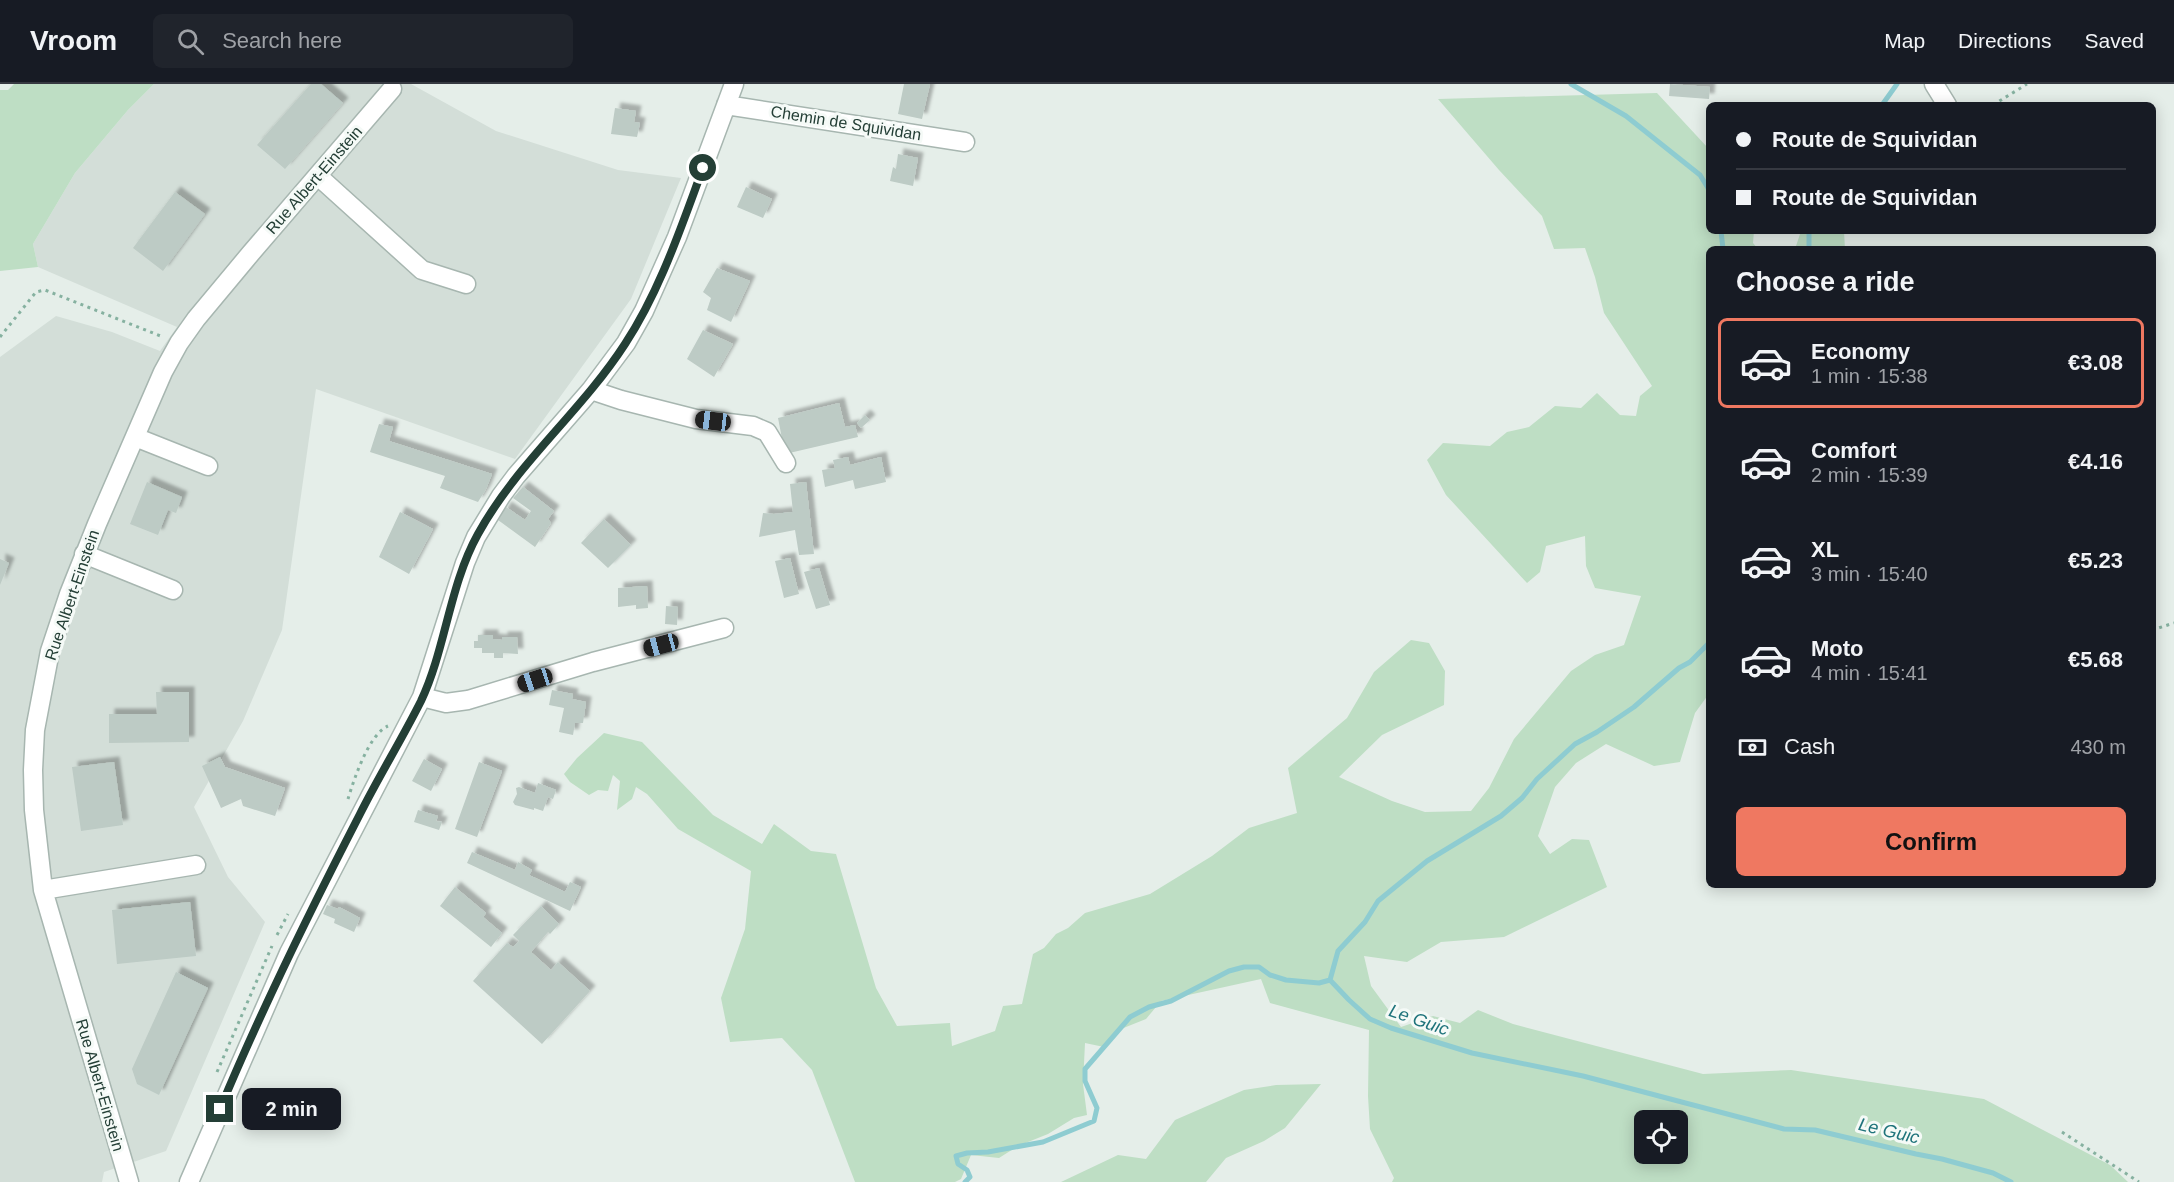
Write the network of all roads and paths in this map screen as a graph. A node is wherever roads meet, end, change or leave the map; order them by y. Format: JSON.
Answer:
{"nodes":[{"id":1,"x":734,"y":84,"type":"edge"},
{"id":2,"x":1934,"y":84,"type":"edge"},
{"id":3,"x":2027,"y":84,"type":"edge"},
{"id":4,"x":392,"y":89,"type":"dead end"},
{"id":5,"x":1945,"y":102,"type":"edge"},
{"id":6,"x":1998,"y":102,"type":"edge"},
{"id":7,"x":726,"y":105,"type":"junction"},
{"id":8,"x":965,"y":142,"type":"dead end"},
{"id":9,"x":318,"y":176,"type":"junction"},
{"id":10,"x":466,"y":284,"type":"dead end"},
{"id":11,"x":0,"y":337,"type":"edge"},
{"id":12,"x":179,"y":343,"type":"junction"},
{"id":13,"x":591,"y":390,"type":"junction"},
{"id":14,"x":135,"y":437,"type":"junction"},
{"id":15,"x":786,"y":463,"type":"dead end"},
{"id":16,"x":208,"y":466,"type":"dead end"},
{"id":17,"x":84,"y":554,"type":"junction"},
{"id":18,"x":173,"y":590,"type":"dead end"},
{"id":19,"x":2174,"y":623,"type":"edge"},
{"id":20,"x":724,"y":628,"type":"dead end"},
{"id":21,"x":2156,"y":629,"type":"edge"},
{"id":22,"x":422,"y":697,"type":"junction"},
{"id":23,"x":196,"y":865,"type":"dead end"},
{"id":24,"x":44,"y":890,"type":"junction"},
{"id":25,"x":2062,"y":1132,"type":"dead end"},
{"id":26,"x":129,"y":1182,"type":"edge"},
{"id":27,"x":189,"y":1182,"type":"edge"},
{"id":28,"x":2139,"y":1182,"type":"edge"}],
"edges":[{"from":1,"to":7,"type":"street"},
{"from":2,"to":5,"type":"street"},
{"from":3,"to":6,"type":"path"},
{"from":4,"to":9,"type":"street","name":"Rue Albert-Einstein"},
{"from":7,"to":8,"type":"street","name":"Chemin de Squividan"},
{"from":7,"to":13,"type":"street"},
{"from":9,"to":10,"type":"street"},
{"from":9,"to":12,"type":"street","name":"Rue Albert-Einstein"},
{"from":11,"to":12,"type":"path"},
{"from":12,"to":14,"type":"street","name":"Rue Albert-Einstein"},
{"from":13,"to":15,"type":"street"},
{"from":13,"to":22,"type":"street"},
{"from":14,"to":16,"type":"street"},
{"from":14,"to":17,"type":"street","name":"Rue Albert-Einstein"},
{"from":17,"to":18,"type":"street"},
{"from":17,"to":24,"type":"street","name":"Rue Albert-Einstein"},
{"from":19,"to":21,"type":"path"},
{"from":20,"to":22,"type":"street"},
{"from":22,"to":27,"type":"street"},
{"from":23,"to":24,"type":"street"},
{"from":24,"to":26,"type":"street","name":"Rue Albert-Einstein"},
{"from":25,"to":28,"type":"path"}]}
